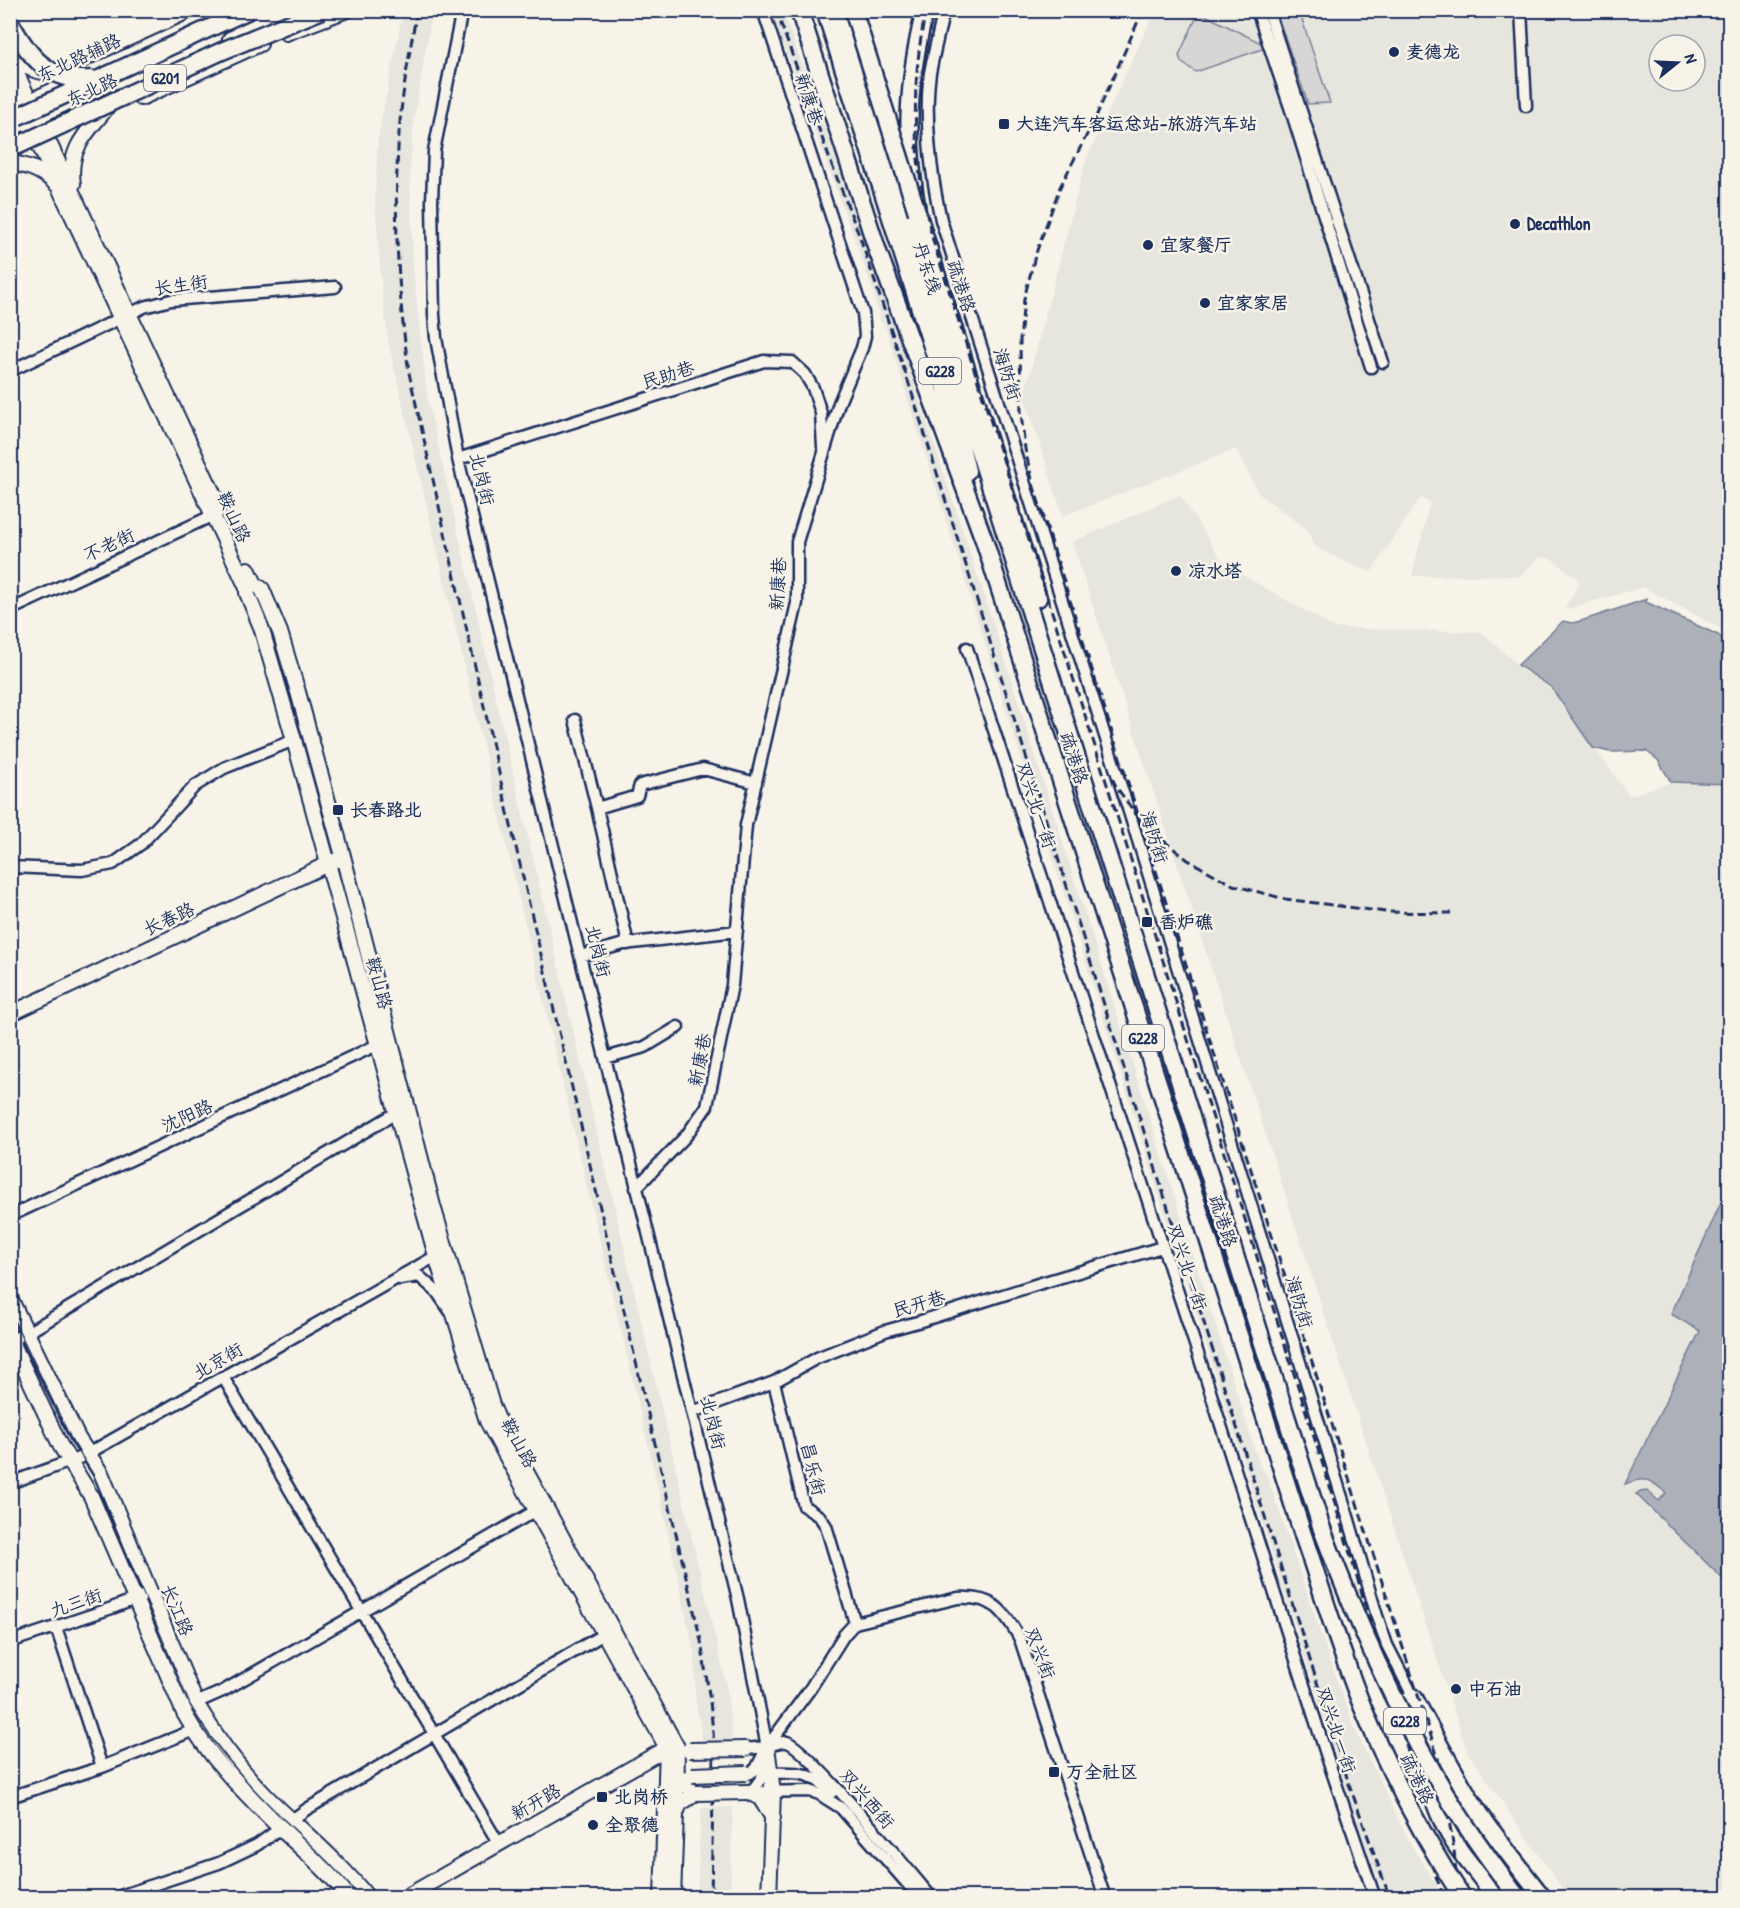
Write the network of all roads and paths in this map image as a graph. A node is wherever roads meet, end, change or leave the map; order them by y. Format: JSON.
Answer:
{"nodes":[{"id":1,"x":229,"y":10,"type":"edge"},
{"id":2,"x":249,"y":10,"type":"edge"},
{"id":3,"x":268,"y":10,"type":"edge"},
{"id":4,"x":300,"y":10,"type":"edge"},
{"id":5,"x":462,"y":10,"type":"edge"},
{"id":6,"x":763,"y":10,"type":"edge"},
{"id":7,"x":799,"y":10,"type":"edge"},
{"id":8,"x":814,"y":10,"type":"edge"},
{"id":9,"x":825,"y":10,"type":"edge"},
{"id":10,"x":839,"y":10,"type":"edge"},
{"id":11,"x":852,"y":10,"type":"edge"},
{"id":12,"x":858,"y":10,"type":"edge"},
{"id":13,"x":925,"y":10,"type":"edge"},
{"id":14,"x":944,"y":10,"type":"edge"},
{"id":15,"x":1257,"y":10,"type":"edge"},
{"id":16,"x":1268,"y":10,"type":"edge"},
{"id":17,"x":1521,"y":10,"type":"edge"},
{"id":18,"x":337,"y":11,"type":"edge"},
{"id":19,"x":10,"y":22,"type":"edge"},
{"id":20,"x":10,"y":53,"type":"edge"},
{"id":21,"x":10,"y":59,"type":"edge"},
{"id":22,"x":108,"y":70,"type":"junction"},
{"id":23,"x":10,"y":83,"type":"edge"},
{"id":24,"x":120,"y":90,"type":"junction"},
{"id":25,"x":92,"y":97,"type":"junction"},
{"id":26,"x":21,"y":105,"type":"edge"},
{"id":27,"x":1526,"y":106,"type":"dead end"},
{"id":28,"x":101,"y":116,"type":"junction"},
{"id":29,"x":10,"y":120,"type":"edge"},
{"id":30,"x":35,"y":123,"type":"junction"},
{"id":31,"x":10,"y":129,"type":"edge"},
{"id":32,"x":10,"y":140,"type":"edge"},
{"id":33,"x":44,"y":142,"type":"junction"},
{"id":34,"x":10,"y":149,"type":"edge"},
{"id":35,"x":10,"y":158,"type":"edge"},
{"id":36,"x":10,"y":163,"type":"edge"},
{"id":37,"x":60,"y":188,"type":"junction"},
{"id":38,"x":75,"y":198,"type":"junction"},
{"id":39,"x":917,"y":212,"type":"junction"},
{"id":40,"x":885,"y":251,"type":"junction"},
{"id":41,"x":335,"y":287,"type":"dead end"},
{"id":42,"x":125,"y":317,"type":"junction"},
{"id":43,"x":1383,"y":362,"type":"dead end"},
{"id":44,"x":1371,"y":367,"type":"dead end"},
{"id":45,"x":10,"y":371,"type":"edge"},
{"id":46,"x":813,"y":388,"type":"junction"},
{"id":47,"x":839,"y":403,"type":"junction"},
{"id":48,"x":971,"y":403,"type":"junction"},
{"id":49,"x":823,"y":454,"type":"junction"},
{"id":50,"x":458,"y":459,"type":"junction"},
{"id":51,"x":217,"y":513,"type":"junction"},
{"id":52,"x":984,"y":540,"type":"junction"},
{"id":53,"x":10,"y":610,"type":"edge"},
{"id":54,"x":967,"y":648,"type":"dead end"},
{"id":55,"x":575,"y":720,"type":"dead end"},
{"id":56,"x":294,"y":740,"type":"junction"},
{"id":57,"x":756,"y":783,"type":"junction"},
{"id":58,"x":597,"y":808,"type":"junction"},
{"id":59,"x":343,"y":856,"type":"junction"},
{"id":60,"x":328,"y":864,"type":"junction"},
{"id":61,"x":10,"y":867,"type":"edge"},
{"id":62,"x":737,"y":931,"type":"junction"},
{"id":63,"x":628,"y":944,"type":"junction"},
{"id":64,"x":580,"y":956,"type":"junction"},
{"id":65,"x":10,"y":1014,"type":"edge"},
{"id":66,"x":678,"y":1027,"type":"dead end"},
{"id":67,"x":377,"y":1045,"type":"junction"},
{"id":68,"x":605,"y":1058,"type":"junction"},
{"id":69,"x":396,"y":1113,"type":"junction"},
{"id":70,"x":636,"y":1188,"type":"junction"},
{"id":71,"x":10,"y":1216,"type":"edge"},
{"id":72,"x":1162,"y":1247,"type":"junction"},
{"id":73,"x":436,"y":1256,"type":"junction"},
{"id":74,"x":394,"y":1280,"type":"junction"},
{"id":75,"x":10,"y":1298,"type":"edge"},
{"id":76,"x":456,"y":1320,"type":"junction"},
{"id":77,"x":27,"y":1333,"type":"junction"},
{"id":78,"x":11,"y":1339,"type":"edge"},
{"id":79,"x":223,"y":1377,"type":"junction"},
{"id":80,"x":774,"y":1382,"type":"junction"},
{"id":81,"x":692,"y":1412,"type":"junction"},
{"id":82,"x":89,"y":1454,"type":"junction"},
{"id":83,"x":71,"y":1462,"type":"junction"},
{"id":84,"x":10,"y":1483,"type":"edge"},
{"id":85,"x":541,"y":1508,"type":"junction"},
{"id":86,"x":151,"y":1593,"type":"junction"},
{"id":87,"x":135,"y":1600,"type":"junction"},
{"id":88,"x":361,"y":1612,"type":"junction"},
{"id":89,"x":855,"y":1623,"type":"junction"},
{"id":90,"x":56,"y":1627,"type":"junction"},
{"id":91,"x":604,"y":1634,"type":"junction"},
{"id":92,"x":10,"y":1642,"type":"edge"},
{"id":93,"x":1411,"y":1699,"type":"joint"},
{"id":94,"x":196,"y":1702,"type":"junction"},
{"id":95,"x":183,"y":1709,"type":"junction"},
{"id":96,"x":759,"y":1709,"type":"junction"},
{"id":97,"x":194,"y":1730,"type":"junction"},
{"id":98,"x":1424,"y":1732,"type":"junction"},
{"id":99,"x":777,"y":1733,"type":"junction"},
{"id":100,"x":434,"y":1734,"type":"junction"},
{"id":101,"x":789,"y":1742,"type":"junction"},
{"id":102,"x":767,"y":1746,"type":"junction"},
{"id":103,"x":678,"y":1749,"type":"junction"},
{"id":104,"x":746,"y":1749,"type":"joint"},
{"id":105,"x":102,"y":1767,"type":"junction"},
{"id":106,"x":633,"y":1768,"type":"junction"},
{"id":107,"x":672,"y":1771,"type":"junction"},
{"id":108,"x":748,"y":1773,"type":"junction"},
{"id":109,"x":768,"y":1773,"type":"junction"},
{"id":110,"x":798,"y":1773,"type":"junction"},
{"id":111,"x":827,"y":1778,"type":"junction"},
{"id":112,"x":1459,"y":1782,"type":"junction"},
{"id":113,"x":748,"y":1792,"type":"junction"},
{"id":114,"x":773,"y":1792,"type":"junction"},
{"id":115,"x":696,"y":1793,"type":"junction"},
{"id":116,"x":10,"y":1797,"type":"edge"},
{"id":117,"x":1434,"y":1799,"type":"junction"},
{"id":118,"x":841,"y":1808,"type":"junction"},
{"id":119,"x":676,"y":1813,"type":"junction"},
{"id":120,"x":773,"y":1818,"type":"junction"},
{"id":121,"x":285,"y":1824,"type":"junction"},
{"id":122,"x":499,"y":1844,"type":"junction"},
{"id":123,"x":1518,"y":1897,"type":"edge"},
{"id":124,"x":114,"y":1898,"type":"edge"},
{"id":125,"x":350,"y":1898,"type":"edge"},
{"id":126,"x":368,"y":1898,"type":"edge"},
{"id":127,"x":404,"y":1898,"type":"edge"},
{"id":128,"x":662,"y":1898,"type":"edge"},
{"id":129,"x":673,"y":1898,"type":"edge"},
{"id":130,"x":769,"y":1898,"type":"edge"},
{"id":131,"x":920,"y":1898,"type":"edge"},
{"id":132,"x":932,"y":1898,"type":"edge"},
{"id":133,"x":1105,"y":1898,"type":"edge"},
{"id":134,"x":1375,"y":1898,"type":"edge"},
{"id":135,"x":1463,"y":1898,"type":"edge"},
{"id":136,"x":1496,"y":1898,"type":"edge"},
{"id":137,"x":1543,"y":1898,"type":"edge"}],
"edges":[{"from":1,"to":22,"type":"main road","name":"东北路辅路"},
{"from":2,"to":22,"type":"highway","name":"东北路","number":"G201","bridge":true},
{"from":3,"to":25,"type":"main road","name":"东北路"},
{"from":4,"to":24,"type":"main road","name":"东北路"},
{"from":5,"to":50,"type":"street","name":"北岗街"},
{"from":6,"to":47,"type":"street","name":"新康巷"},
{"from":7,"to":40,"type":"highway"},
{"from":8,"to":40,"type":"highway"},
{"from":9,"to":52,"type":"highway","name":"丹东线","number":"G228"},
{"from":10,"to":48,"type":"highway"},
{"from":11,"to":12,"type":"highway","bridge":true},
{"from":11,"to":39,"type":"highway","bridge":true},
{"from":13,"to":39,"type":"highway","number":"G228","bridge":true},
{"from":14,"to":93,"type":"street","name":"海防街"},
{"from":15,"to":44,"type":"street"},
{"from":16,"to":43,"type":"street"},
{"from":17,"to":27,"type":"street"},
{"from":18,"to":28,"type":"main road"},
{"from":18,"to":34,"type":"highway","name":"东北路","number":"G201","bridge":true},
{"from":19,"to":22,"type":"highway","bridge":true},
{"from":20,"to":22,"type":"main road"},
{"from":21,"to":26,"type":"main road","name":"鞍山路"},
{"from":22,"to":26,"type":"main road","name":"东北路辅路"},
{"from":22,"to":29,"type":"highway","name":"东北路","number":"G201","bridge":true},
{"from":23,"to":26,"type":"main road","name":"鞍山路"},
{"from":24,"to":25,"type":"main road","name":"东北路"},
{"from":24,"to":28,"type":"main road"},
{"from":25,"to":30,"type":"main road","name":"东北路"},
{"from":26,"to":30,"type":"main road","name":"鞍山路"},
{"from":28,"to":33,"type":"main road"},
{"from":28,"to":38,"type":"main road"},
{"from":30,"to":31,"type":"main road","name":"东北路"},
{"from":30,"to":32,"type":"main road","name":"东北路"},
{"from":30,"to":33,"type":"main road","name":"鞍山路"},
{"from":33,"to":35,"type":"main road"},
{"from":33,"to":37,"type":"main road","name":"鞍山路"},
{"from":33,"to":38,"type":"main road","name":"鞍山路"},
{"from":36,"to":37,"type":"main road"},
{"from":37,"to":42,"type":"main road","name":"鞍山路"},
{"from":38,"to":42,"type":"main road","name":"鞍山路"},
{"from":39,"to":48,"type":"highway","name":"疏港路","number":"G228"},
{"from":40,"to":52,"type":"highway"},
{"from":41,"to":42,"type":"street","name":"长生街"},
{"from":42,"to":45,"type":"street","name":"长生街"},
{"from":42,"to":51,"type":"main road","name":"鞍山路"},
{"from":46,"to":47,"type":"street"},
{"from":46,"to":49,"type":"street","name":"民助巷"},
{"from":46,"to":50,"type":"street","name":"民助巷"},
{"from":47,"to":49,"type":"street","name":"新康巷"},
{"from":48,"to":123,"type":"highway","name":"疏港路","number":"G228","bridge":true},
{"from":49,"to":57,"type":"street","name":"新康巷"},
{"from":50,"to":64,"type":"street","name":"北岗街"},
{"from":51,"to":53,"type":"street","name":"不老街"},
{"from":51,"to":56,"type":"main road","name":"鞍山路"},
{"from":51,"to":59,"type":"main road","name":"鞍山路"},
{"from":52,"to":135,"type":"highway","name":"疏港路","number":"G228","bridge":true},
{"from":54,"to":72,"type":"street","name":"双兴北一街"},
{"from":55,"to":58,"type":"street"},
{"from":56,"to":60,"type":"main road","name":"鞍山路"},
{"from":56,"to":61,"type":"street"},
{"from":57,"to":58,"type":"street"},
{"from":57,"to":62,"type":"street","name":"新康巷"},
{"from":58,"to":63,"type":"street"},
{"from":59,"to":60,"type":"main road","name":"长春路"},
{"from":59,"to":85,"type":"main road","name":"鞍山路"},
{"from":60,"to":65,"type":"main road","name":"长春路"},
{"from":60,"to":67,"type":"main road","name":"鞍山路"},
{"from":62,"to":63,"type":"street"},
{"from":62,"to":70,"type":"street","name":"新康巷"},
{"from":63,"to":64,"type":"street"},
{"from":64,"to":68,"type":"street","name":"北岗街"},
{"from":66,"to":68,"type":"street"},
{"from":67,"to":69,"type":"main road","name":"鞍山路"},
{"from":67,"to":71,"type":"street","name":"沈阳路"},
{"from":68,"to":70,"type":"street","name":"北岗街"},
{"from":69,"to":73,"type":"main road","name":"鞍山路"},
{"from":69,"to":77,"type":"street"},
{"from":70,"to":81,"type":"street","name":"北岗街"},
{"from":72,"to":80,"type":"street","name":"民开巷"},
{"from":72,"to":134,"type":"street","name":"双兴北一街"},
{"from":73,"to":74,"type":"street","name":"北京街"},
{"from":73,"to":76,"type":"main road","name":"鞍山路"},
{"from":74,"to":76,"type":"street"},
{"from":74,"to":79,"type":"street","name":"北京街"},
{"from":75,"to":77,"type":"main road","name":"长江路"},
{"from":76,"to":85,"type":"main road","name":"鞍山路"},
{"from":77,"to":78,"type":"street"},
{"from":77,"to":82,"type":"main road","name":"长江路"},
{"from":78,"to":83,"type":"main road","name":"长江路"},
{"from":79,"to":82,"type":"street","name":"北京街"},
{"from":79,"to":88,"type":"street"},
{"from":80,"to":81,"type":"street","name":"民开巷"},
{"from":80,"to":89,"type":"street","name":"昌乐街"},
{"from":81,"to":96,"type":"street","name":"北岗街"},
{"from":82,"to":83,"type":"street","name":"北京街"},
{"from":82,"to":86,"type":"main road","name":"长江路"},
{"from":83,"to":84,"type":"street","name":"北京街"},
{"from":83,"to":87,"type":"main road","name":"长江路"},
{"from":85,"to":88,"type":"street"},
{"from":85,"to":91,"type":"main road","name":"鞍山路"},
{"from":85,"to":103,"type":"main road","name":"鞍山路"},
{"from":86,"to":87,"type":"street","name":"九三街"},
{"from":86,"to":94,"type":"main road","name":"长江路"},
{"from":87,"to":90,"type":"street","name":"九三街"},
{"from":87,"to":95,"type":"main road","name":"长江路"},
{"from":88,"to":94,"type":"street"},
{"from":88,"to":100,"type":"street"},
{"from":89,"to":99,"type":"street"},
{"from":89,"to":133,"type":"street","name":"双兴街"},
{"from":90,"to":92,"type":"street","name":"九三街"},
{"from":90,"to":105,"type":"street"},
{"from":91,"to":100,"type":"street"},
{"from":91,"to":103,"type":"main road","name":"鞍山路"},
{"from":93,"to":98,"type":"highway"},
{"from":94,"to":95,"type":"street"},
{"from":94,"to":121,"type":"main road","name":"长江路"},
{"from":95,"to":97,"type":"main road","name":"长江路"},
{"from":96,"to":99,"type":"street","name":"双兴西街"},
{"from":96,"to":102,"type":"street","name":"北岗街"},
{"from":97,"to":105,"type":"street"},
{"from":97,"to":121,"type":"main road","name":"长江路"},
{"from":98,"to":112,"type":"highway"},
{"from":98,"to":117,"type":"highway"},
{"from":99,"to":101,"type":"street","name":"双兴西街"},
{"from":99,"to":102,"type":"street"},
{"from":100,"to":121,"type":"street"},
{"from":100,"to":122,"type":"street"},
{"from":101,"to":102,"type":"street"},
{"from":101,"to":111,"type":"street","name":"双兴西街"},
{"from":102,"to":104,"type":"street"},
{"from":102,"to":108,"type":"street"},
{"from":102,"to":109,"type":"main road","name":"北岗街"},
{"from":103,"to":104,"type":"main road","bridge":true},
{"from":103,"to":106,"type":"main road","name":"新开路"},
{"from":103,"to":107,"type":"main road","name":"鞍山路"},
{"from":105,"to":116,"type":"street"},
{"from":106,"to":107,"type":"main road"},
{"from":106,"to":122,"type":"main road","name":"新开路"},
{"from":107,"to":108,"type":"main road","bridge":true},
{"from":107,"to":115,"type":"main road"},
{"from":107,"to":119,"type":"main road"},
{"from":107,"to":128,"type":"main road","name":"鞍山路"},
{"from":108,"to":109,"type":"street"},
{"from":109,"to":110,"type":"street"},
{"from":109,"to":113,"type":"street"},
{"from":109,"to":114,"type":"main road","name":"北岗街"},
{"from":110,"to":111,"type":"street"},
{"from":110,"to":118,"type":"street"},
{"from":111,"to":132,"type":"street","name":"双兴西街"},
{"from":112,"to":117,"type":"highway"},
{"from":112,"to":137,"type":"highway"},
{"from":113,"to":114,"type":"street","name":"双兴西街"},
{"from":113,"to":115,"type":"main road","bridge":true},
{"from":113,"to":120,"type":"main road"},
{"from":114,"to":118,"type":"street","name":"双兴西街"},
{"from":114,"to":120,"type":"main road","name":"北岗街"},
{"from":115,"to":119,"type":"main road"},
{"from":117,"to":136,"type":"highway"},
{"from":118,"to":131,"type":"street","name":"双兴西街"},
{"from":119,"to":129,"type":"main road"},
{"from":120,"to":130,"type":"main road","name":"北岗街"},
{"from":121,"to":124,"type":"street"},
{"from":121,"to":125,"type":"main road","name":"长江路"},
{"from":121,"to":126,"type":"main road","name":"长江路"},
{"from":122,"to":127,"type":"main road","name":"新开路"}]}
